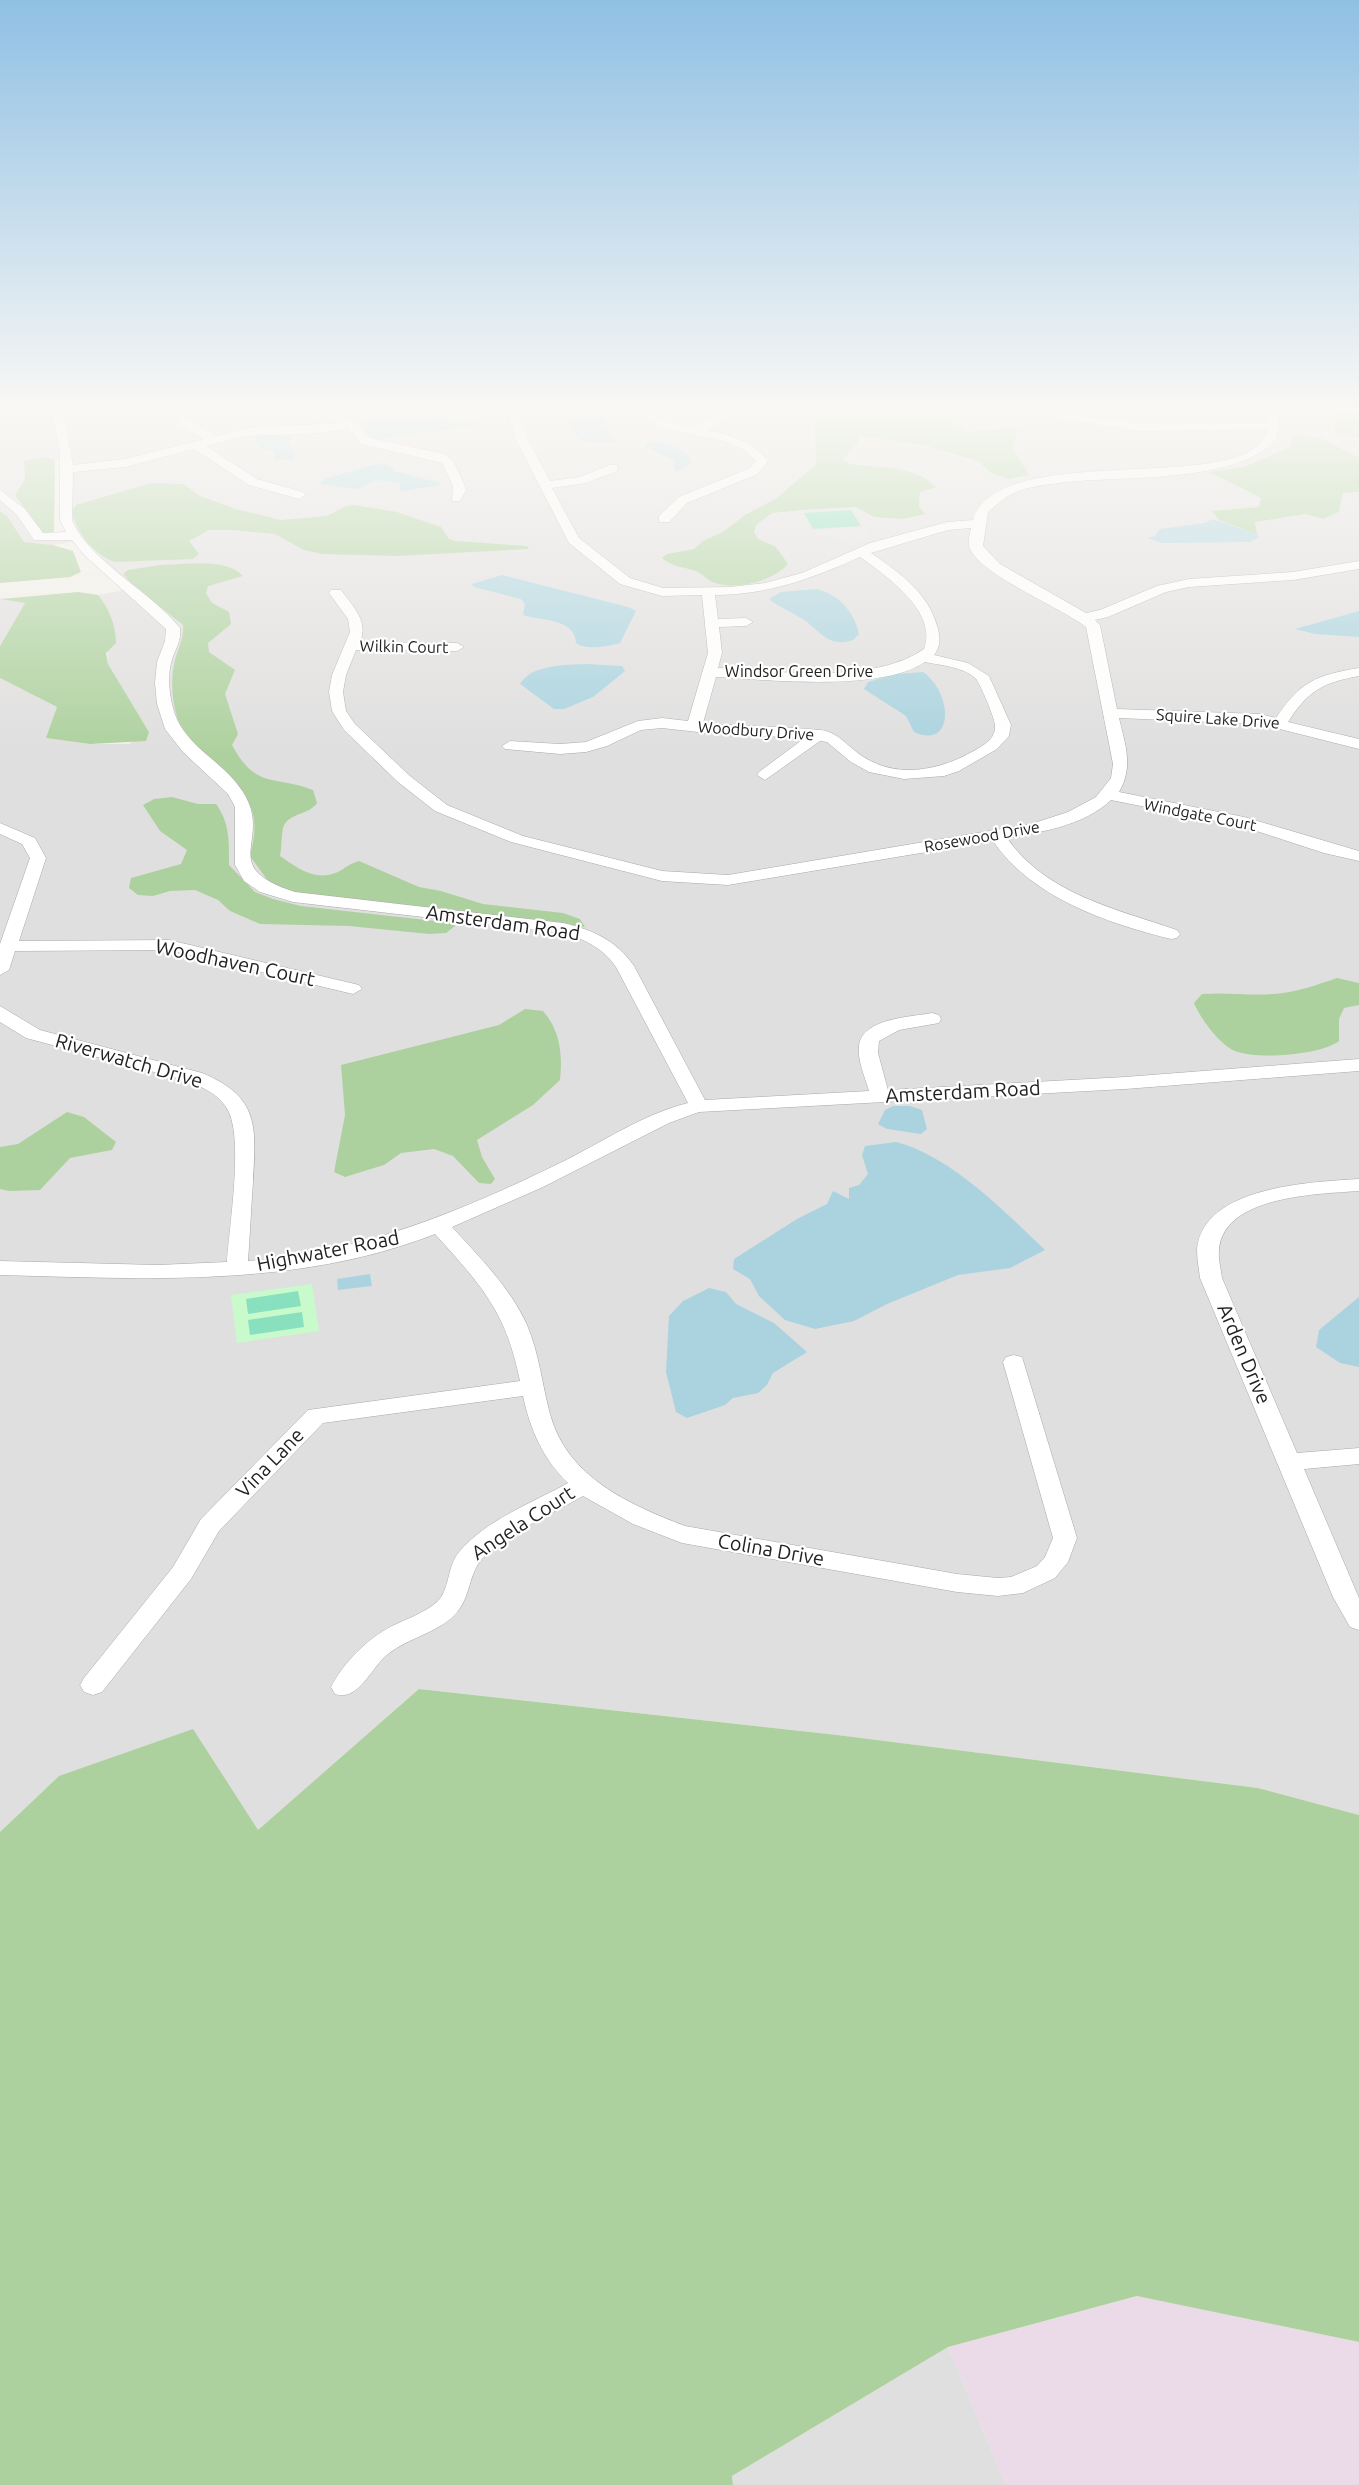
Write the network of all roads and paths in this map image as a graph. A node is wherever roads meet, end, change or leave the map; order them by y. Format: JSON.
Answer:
{"nodes":[{"id":1,"x":30,"y":524,"type":"edge"},
{"id":2,"x":68,"y":524,"type":"edge"},
{"id":3,"x":564,"y":524,"type":"edge"},
{"id":4,"x":980,"y":524,"type":"edge"},
{"id":5,"x":978,"y":529,"type":"junction"},
{"id":6,"x":74,"y":536,"type":"junction"},
{"id":7,"x":861,"y":552,"type":"junction"},
{"id":8,"x":1359,"y":565,"type":"edge"},
{"id":9,"x":708,"y":592,"type":"junction"},
{"id":10,"x":336,"y":593,"type":"dead end"},
{"id":11,"x":1085,"y":618,"type":"junction"},
{"id":12,"x":746,"y":622,"type":"dead end"},
{"id":13,"x":713,"y":623,"type":"junction"},
{"id":14,"x":352,"y":646,"type":"junction"},
{"id":15,"x":457,"y":647,"type":"dead end"},
{"id":16,"x":923,"y":657,"type":"junction"},
{"id":17,"x":711,"y":672,"type":"junction"},
{"id":18,"x":1359,"y":672,"type":"edge"},
{"id":19,"x":1111,"y":713,"type":"junction"},
{"id":20,"x":1280,"y":723,"type":"junction"},
{"id":21,"x":694,"y":727,"type":"junction"},
{"id":22,"x":819,"y":734,"type":"junction"},
{"id":23,"x":1359,"y":744,"type":"edge"},
{"id":24,"x":510,"y":746,"type":"dead end"},
{"id":25,"x":765,"y":775,"type":"dead end"},
{"id":26,"x":1109,"y":794,"type":"junction"},
{"id":27,"x":0,"y":828,"type":"edge"},
{"id":28,"x":997,"y":835,"type":"junction"},
{"id":29,"x":1359,"y":856,"type":"edge"},
{"id":30,"x":1171,"y":934,"type":"dead end"},
{"id":31,"x":10,"y":946,"type":"junction"},
{"id":32,"x":0,"y":970,"type":"edge"},
{"id":33,"x":352,"y":989,"type":"dead end"},
{"id":34,"x":0,"y":1012,"type":"edge"},
{"id":35,"x":932,"y":1019,"type":"dead end"},
{"id":36,"x":1359,"y":1065,"type":"edge"},
{"id":37,"x":880,"y":1097,"type":"junction"},
{"id":38,"x":699,"y":1106,"type":"junction"},
{"id":39,"x":1359,"y":1185,"type":"edge"},
{"id":40,"x":439,"y":1225,"type":"junction"},
{"id":41,"x":0,"y":1268,"type":"edge"},
{"id":42,"x":237,"y":1268,"type":"junction"},
{"id":43,"x":1014,"y":1362,"type":"dead end"},
{"id":44,"x":533,"y":1387,"type":"junction"},
{"id":45,"x":1359,"y":1456,"type":"edge"},
{"id":46,"x":1290,"y":1462,"type":"junction"},
{"id":47,"x":585,"y":1484,"type":"junction"},
{"id":48,"x":1359,"y":1620,"type":"edge"},
{"id":49,"x":93,"y":1685,"type":"dead end"},
{"id":50,"x":344,"y":1688,"type":"dead end"}],
"edges":[{"from":1,"to":6,"type":"street"},
{"from":2,"to":6,"type":"street"},
{"from":3,"to":9,"type":"street"},
{"from":4,"to":5,"type":"street"},
{"from":5,"to":7,"type":"street"},
{"from":5,"to":11,"type":"street"},
{"from":6,"to":38,"type":"street","name":"Amsterdam Road"},
{"from":7,"to":9,"type":"street"},
{"from":7,"to":16,"type":"street"},
{"from":8,"to":11,"type":"street"},
{"from":9,"to":13,"type":"street"},
{"from":10,"to":14,"type":"street","name":"Rosewood Drive"},
{"from":11,"to":19,"type":"street"},
{"from":12,"to":13,"type":"street"},
{"from":13,"to":17,"type":"street"},
{"from":14,"to":15,"type":"street","name":"Wilkin Court"},
{"from":14,"to":28,"type":"street","name":"Rosewood Drive"},
{"from":16,"to":17,"type":"street","name":"Windsor Green Drive"},
{"from":16,"to":22,"type":"street","name":"Woodbury Drive"},
{"from":17,"to":21,"type":"street"},
{"from":18,"to":20,"type":"street"},
{"from":19,"to":20,"type":"street","name":"Squire Lake Drive"},
{"from":19,"to":26,"type":"street"},
{"from":20,"to":23,"type":"street","name":"Squire Lake Drive"},
{"from":21,"to":22,"type":"street","name":"Woodbury Drive"},
{"from":21,"to":24,"type":"street","name":"Woodbury Drive"},
{"from":22,"to":25,"type":"street"},
{"from":26,"to":28,"type":"street","name":"Rosewood Drive"},
{"from":26,"to":29,"type":"street","name":"Windgate Court"},
{"from":27,"to":31,"type":"street"},
{"from":28,"to":30,"type":"street"},
{"from":31,"to":32,"type":"street"},
{"from":31,"to":33,"type":"street","name":"Woodhaven Court"},
{"from":34,"to":42,"type":"street","name":"Riverwatch Drive"},
{"from":35,"to":37,"type":"street"},
{"from":36,"to":37,"type":"street","name":"Amsterdam Road"},
{"from":37,"to":38,"type":"street","name":"Amsterdam Road"},
{"from":38,"to":40,"type":"street","name":"Highwater Road"},
{"from":39,"to":46,"type":"street","name":"Arden Drive"},
{"from":40,"to":42,"type":"street","name":"Highwater Road"},
{"from":40,"to":44,"type":"street","name":"Colina Drive"},
{"from":41,"to":42,"type":"street","name":"Highwater Road"},
{"from":43,"to":47,"type":"street","name":"Colina Drive"},
{"from":44,"to":47,"type":"street","name":"Colina Drive"},
{"from":44,"to":49,"type":"street","name":"Vina Lane"},
{"from":45,"to":46,"type":"street"},
{"from":46,"to":48,"type":"street","name":"Arden Drive"},
{"from":47,"to":50,"type":"street","name":"Angela Court"}]}
